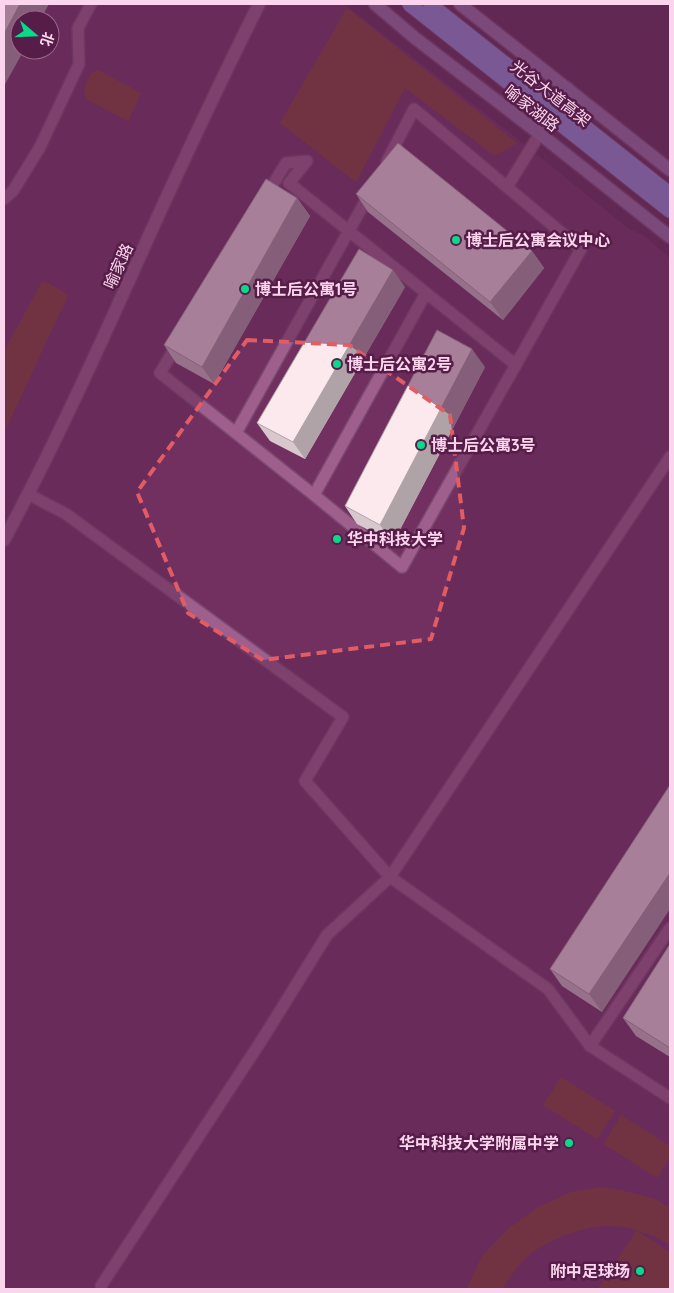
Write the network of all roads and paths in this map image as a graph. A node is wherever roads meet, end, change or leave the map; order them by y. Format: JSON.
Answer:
{"nodes":[{"id":1,"x":91,"y":4,"type":"edge"},
{"id":2,"x":259,"y":4,"type":"edge"},
{"id":3,"x":375,"y":4,"type":"edge"},
{"id":4,"x":409,"y":4,"type":"edge"},
{"id":5,"x":430,"y":4,"type":"edge"},
{"id":6,"x":460,"y":4,"type":"edge"},
{"id":7,"x":568,"y":88,"type":"junction"},
{"id":8,"x":540,"y":134,"type":"junction"},
{"id":9,"x":670,"y":170,"type":"edge"},
{"id":10,"x":507,"y":187,"type":"junction"},
{"id":11,"x":670,"y":194,"type":"edge"},
{"id":12,"x":4,"y":199,"type":"edge"},
{"id":13,"x":261,"y":205,"type":"edge"},
{"id":14,"x":670,"y":211,"type":"edge"},
{"id":15,"x":349,"y":231,"type":"junction"},
{"id":16,"x":670,"y":237,"type":"edge"},
{"id":17,"x":426,"y":293,"type":"junction"},
{"id":18,"x":185,"y":331,"type":"edge"},
{"id":19,"x":516,"y":365,"type":"junction"},
{"id":20,"x":236,"y":433,"type":"junction"},
{"id":21,"x":670,"y":457,"type":"edge"},
{"id":22,"x":28,"y":494,"type":"junction"},
{"id":23,"x":314,"y":495,"type":"junction"},
{"id":24,"x":4,"y":540,"type":"edge"},
{"id":25,"x":390,"y":877,"type":"junction"},
{"id":26,"x":670,"y":928,"type":"edge"},
{"id":27,"x":590,"y":1046,"type":"junction"},
{"id":28,"x":670,"y":1098,"type":"edge"},
{"id":29,"x":101,"y":1286,"type":"dead end"}],
"edges":[{"from":1,"to":12,"type":"lane"},
{"from":2,"to":22,"type":"street","name":"喻家路"},
{"from":3,"to":8,"type":"main road","name":"喻家湖路"},
{"from":4,"to":14,"type":"highway","name":"光谷大道高架","bridge":true},
{"from":5,"to":11,"type":"highway","name":"光谷大道高架","bridge":true},
{"from":6,"to":7,"type":"main road"},
{"from":7,"to":8,"type":"lane"},
{"from":7,"to":9,"type":"main road"},
{"from":8,"to":10,"type":"lane"},
{"from":8,"to":16,"type":"main road","name":"喻家湖路"},
{"from":10,"to":15,"type":"lane"},
{"from":10,"to":19,"type":"lane"},
{"from":13,"to":15,"type":"lane"},
{"from":15,"to":17,"type":"lane"},
{"from":15,"to":20,"type":"lane"},
{"from":17,"to":19,"type":"lane"},
{"from":17,"to":23,"type":"lane"},
{"from":18,"to":20,"type":"lane"},
{"from":19,"to":23,"type":"lane"},
{"from":20,"to":23,"type":"lane"},
{"from":21,"to":25,"type":"lane"},
{"from":22,"to":24,"type":"street","name":"喻家路"},
{"from":22,"to":25,"type":"lane"},
{"from":25,"to":27,"type":"lane"},
{"from":25,"to":29,"type":"lane"},
{"from":26,"to":27,"type":"lane"},
{"from":27,"to":28,"type":"lane"}]}
